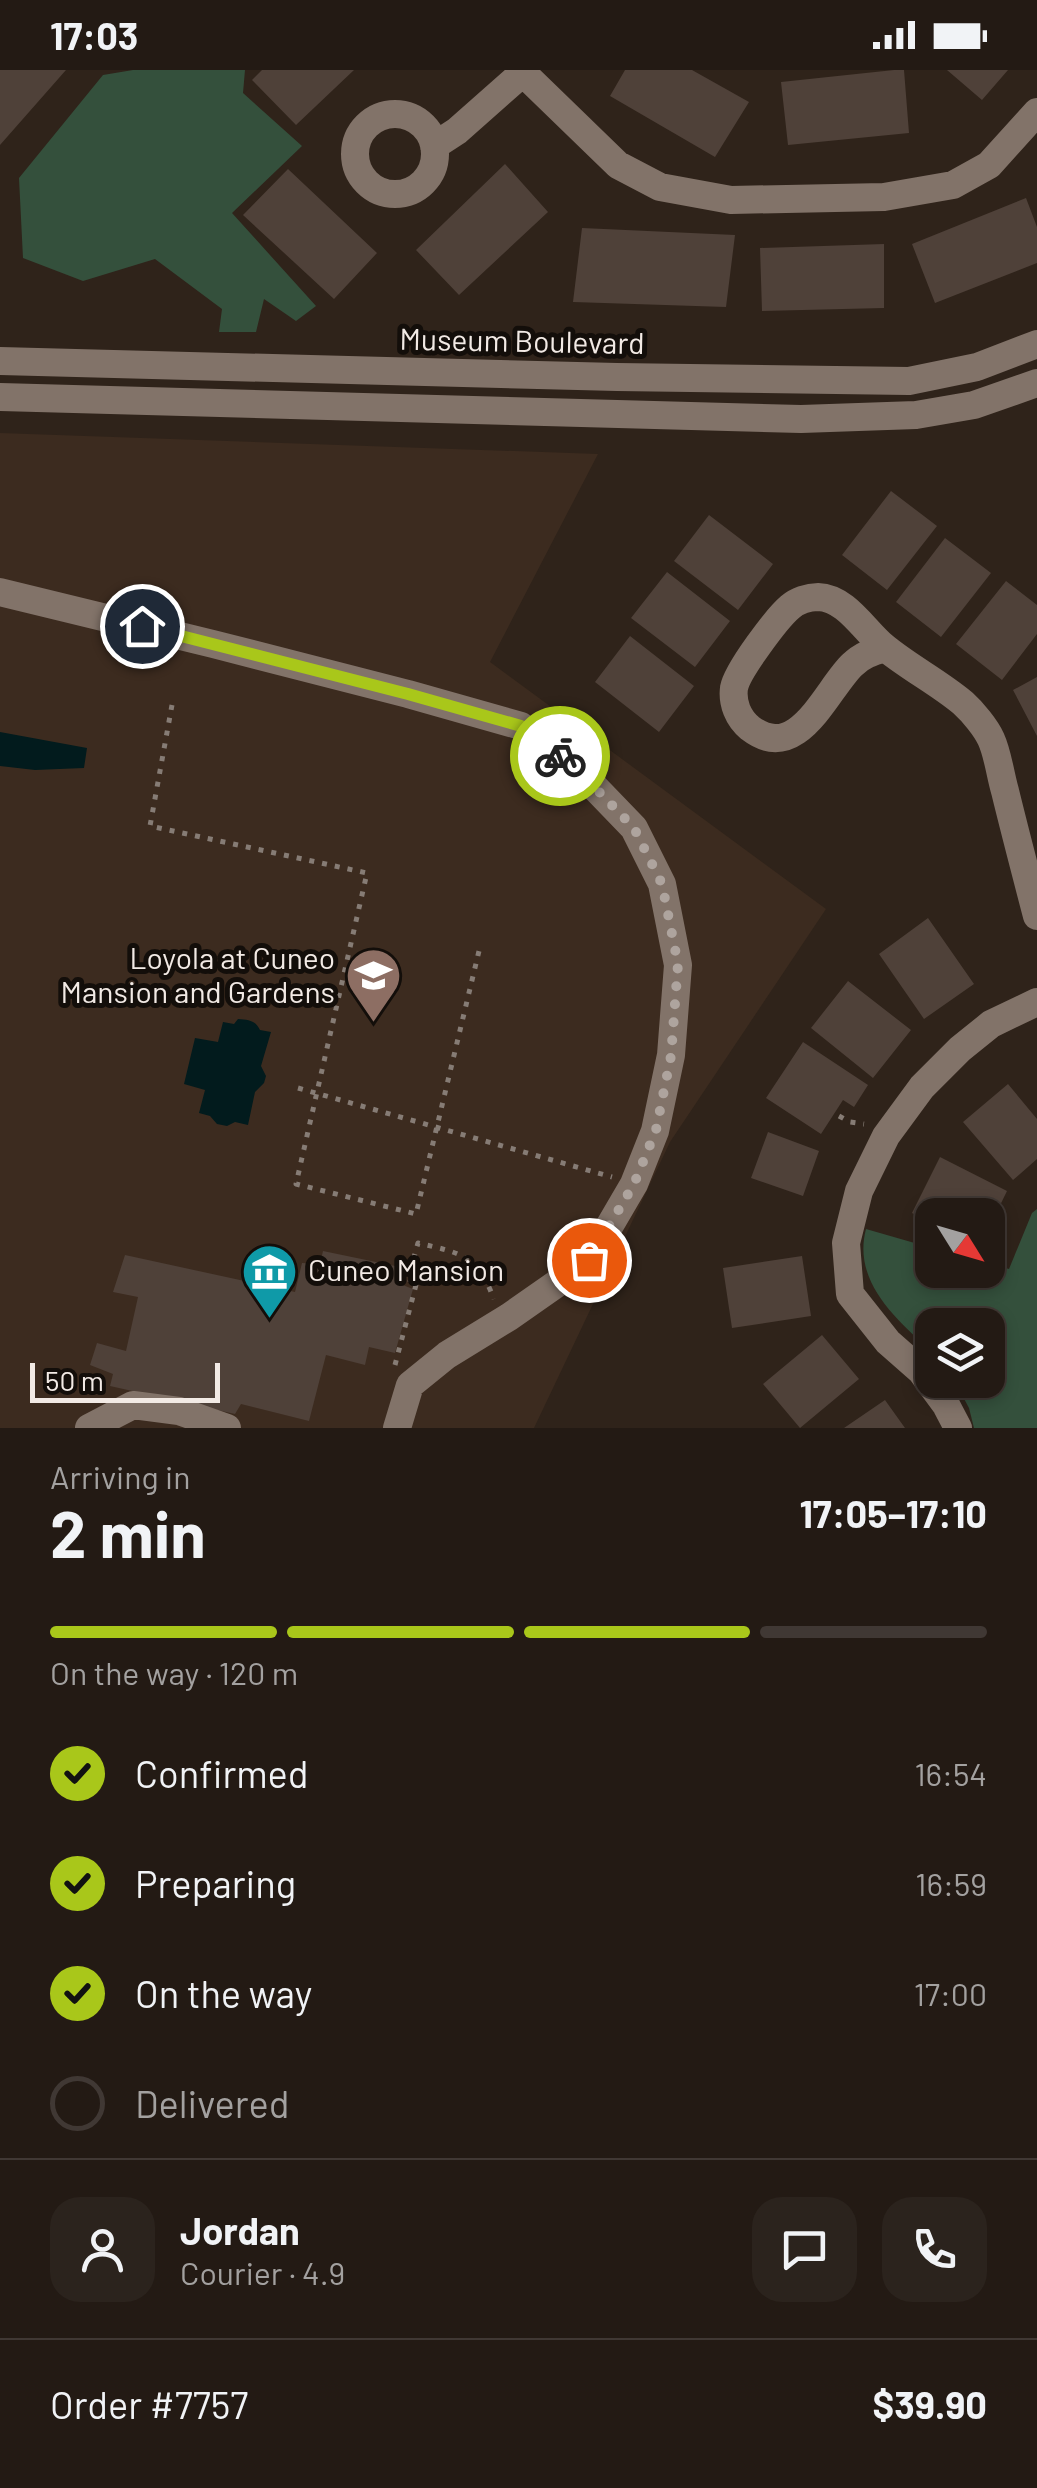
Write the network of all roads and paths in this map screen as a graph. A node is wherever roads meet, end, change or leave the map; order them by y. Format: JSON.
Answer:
{"nodes":[{"id":1,"x":523,"y":71,"type":"edge"},
{"id":2,"x":1037,"y":112,"type":"edge"},
{"id":3,"x":434,"y":146,"type":"dead end"},
{"id":4,"x":1037,"y":344,"type":"edge"},
{"id":5,"x":0,"y":361,"type":"edge"},
{"id":6,"x":1037,"y":383,"type":"edge"},
{"id":7,"x":0,"y":397,"type":"edge"},
{"id":8,"x":0,"y":592,"type":"edge"},
{"id":9,"x":885,"y":648,"type":"junction"},
{"id":10,"x":172,"y":705,"type":"dead end"},
{"id":11,"x":1037,"y":916,"type":"edge"},
{"id":12,"x":479,"y":951,"type":"dead end"},
{"id":13,"x":1037,"y":1002,"type":"edge"},
{"id":14,"x":298,"y":1088,"type":"dead end"},
{"id":15,"x":316,"y":1094,"type":"junction"},
{"id":16,"x":436,"y":1127,"type":"junction"},
{"id":17,"x":634,"y":1184,"type":"junction"},
{"id":18,"x":503,"y":1320,"type":"junction"},
{"id":19,"x":391,"y":1381,"type":"dead end"},
{"id":20,"x":90,"y":1428,"type":"edge"},
{"id":21,"x":227,"y":1428,"type":"edge"},
{"id":22,"x":397,"y":1428,"type":"edge"},
{"id":23,"x":958,"y":1428,"type":"edge"}],
"edges":[{"from":1,"to":2,"type":"street"},
{"from":1,"to":3,"type":"street"},
{"from":4,"to":5,"type":"street","name":"Museum Boulevard"},
{"from":6,"to":7,"type":"street"},
{"from":8,"to":17,"type":"street"},
{"from":9,"to":9,"type":"street"},
{"from":9,"to":11,"type":"street"},
{"from":10,"to":15,"type":"path"},
{"from":12,"to":16,"type":"path"},
{"from":13,"to":23,"type":"street"},
{"from":14,"to":15,"type":"path"},
{"from":15,"to":16,"type":"path"},
{"from":15,"to":16,"type":"path"},
{"from":16,"to":17,"type":"path"},
{"from":17,"to":18,"type":"street"},
{"from":18,"to":19,"type":"path"},
{"from":18,"to":22,"type":"street"},
{"from":20,"to":21,"type":"street"}]}
